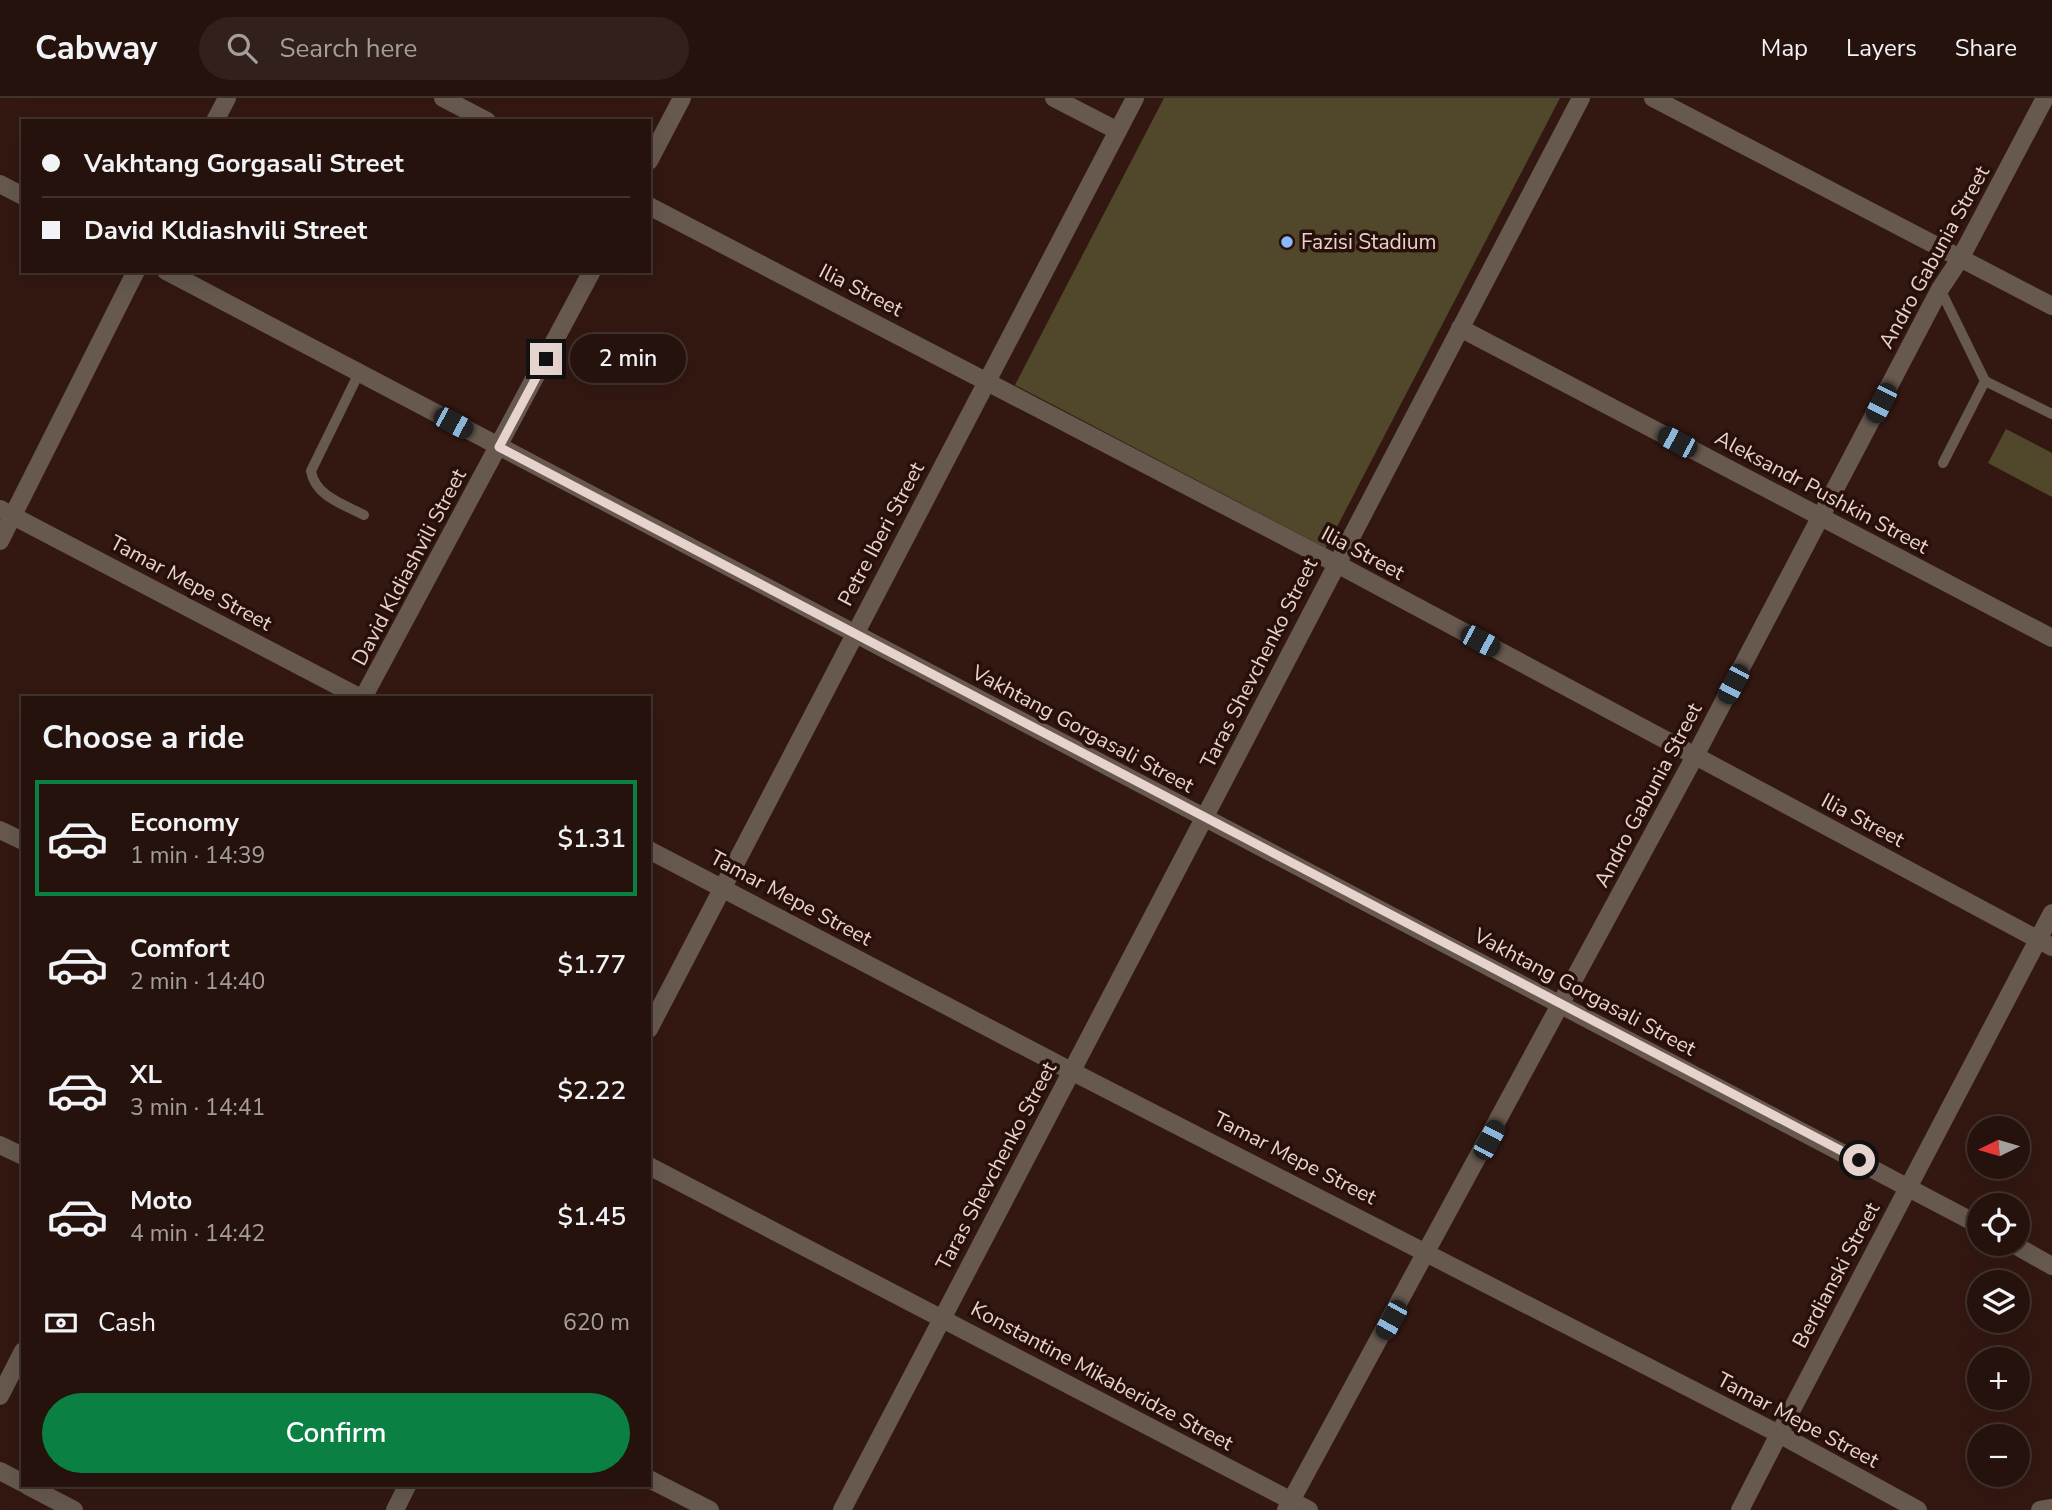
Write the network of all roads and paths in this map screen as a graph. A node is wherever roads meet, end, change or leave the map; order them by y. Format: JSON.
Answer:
{"nodes":[{"id":1,"x":227,"y":98,"type":"edge"},
{"id":2,"x":443,"y":98,"type":"edge"},
{"id":3,"x":682,"y":98,"type":"edge"},
{"id":4,"x":1054,"y":98,"type":"edge"},
{"id":5,"x":1135,"y":98,"type":"edge"},
{"id":6,"x":1581,"y":98,"type":"edge"},
{"id":7,"x":1653,"y":98,"type":"edge"},
{"id":8,"x":2045,"y":98,"type":"edge"},
{"id":9,"x":216,"y":119,"type":"edge"},
{"id":10,"x":483,"y":119,"type":"edge"},
{"id":11,"x":1118,"y":131,"type":"junction"},
{"id":12,"x":651,"y":157,"type":"edge"},
{"id":13,"x":0,"y":184,"type":"edge"},
{"id":14,"x":21,"y":195,"type":"edge"},
{"id":15,"x":651,"y":207,"type":"edge"},
{"id":16,"x":1960,"y":259,"type":"junction"},
{"id":17,"x":135,"y":273,"type":"edge"},
{"id":18,"x":170,"y":273,"type":"edge"},
{"id":19,"x":591,"y":273,"type":"edge"},
{"id":20,"x":1940,"y":289,"type":"junction"},
{"id":21,"x":2052,"y":306,"type":"edge"},
{"id":22,"x":1460,"y":328,"type":"junction"},
{"id":23,"x":359,"y":373,"type":"junction"},
{"id":24,"x":987,"y":381,"type":"junction"},
{"id":25,"x":1985,"y":381,"type":"junction"},
{"id":26,"x":2052,"y":414,"type":"edge"},
{"id":27,"x":499,"y":447,"type":"junction"},
{"id":28,"x":1943,"y":463,"type":"dead end"},
{"id":29,"x":6,"y":512,"type":"edge"},
{"id":30,"x":364,"y":515,"type":"dead end"},
{"id":31,"x":1821,"y":517,"type":"junction"},
{"id":32,"x":0,"y":541,"type":"edge"},
{"id":33,"x":1337,"y":564,"type":"junction"},
{"id":34,"x":854,"y":634,"type":"junction"},
{"id":35,"x":2052,"y":638,"type":"edge"},
{"id":36,"x":358,"y":696,"type":"edge"},
{"id":37,"x":363,"y":696,"type":"edge"},
{"id":38,"x":1695,"y":756,"type":"junction"},
{"id":39,"x":1205,"y":818,"type":"junction"},
{"id":40,"x":0,"y":830,"type":"edge"},
{"id":41,"x":21,"y":840,"type":"edge"},
{"id":42,"x":651,"y":851,"type":"edge"},
{"id":43,"x":723,"y":888,"type":"junction"},
{"id":44,"x":2052,"y":913,"type":"edge"},
{"id":45,"x":2045,"y":944,"type":"edge"},
{"id":46,"x":1561,"y":1005,"type":"junction"},
{"id":47,"x":651,"y":1025,"type":"edge"},
{"id":48,"x":1072,"y":1071,"type":"junction"},
{"id":49,"x":0,"y":1145,"type":"edge"},
{"id":50,"x":21,"y":1155,"type":"edge"},
{"id":51,"x":651,"y":1167,"type":"edge"},
{"id":52,"x":1909,"y":1186,"type":"junction"},
{"id":53,"x":1967,"y":1219,"type":"edge"},
{"id":54,"x":1429,"y":1252,"type":"junction"},
{"id":55,"x":2030,"y":1254,"type":"edge"},
{"id":56,"x":2052,"y":1266,"type":"edge"},
{"id":57,"x":942,"y":1318,"type":"junction"},
{"id":58,"x":21,"y":1355,"type":"edge"},
{"id":59,"x":0,"y":1396,"type":"edge"},
{"id":60,"x":1779,"y":1434,"type":"junction"},
{"id":61,"x":0,"y":1471,"type":"edge"},
{"id":62,"x":651,"y":1480,"type":"edge"},
{"id":63,"x":21,"y":1482,"type":"edge"},
{"id":64,"x":30,"y":1487,"type":"edge"},
{"id":65,"x":406,"y":1487,"type":"edge"},
{"id":66,"x":1288,"y":1505,"type":"edge"},
{"id":67,"x":2052,"y":1507,"type":"edge"},
{"id":68,"x":74,"y":1510,"type":"edge"},
{"id":69,"x":395,"y":1510,"type":"edge"},
{"id":70,"x":710,"y":1510,"type":"edge"},
{"id":71,"x":842,"y":1510,"type":"edge"},
{"id":72,"x":1309,"y":1510,"type":"edge"},
{"id":73,"x":1740,"y":1510,"type":"edge"},
{"id":74,"x":1918,"y":1510,"type":"edge"},
{"id":75,"x":2040,"y":1510,"type":"edge"}],
"edges":[{"from":1,"to":9,"type":"street"},
{"from":2,"to":10,"type":"street"},
{"from":3,"to":12,"type":"street"},
{"from":4,"to":11,"type":"street"},
{"from":5,"to":11,"type":"street","name":"Petre Iberi Street"},
{"from":6,"to":22,"type":"street","name":"Taras Shevchenko Street"},
{"from":7,"to":16,"type":"street"},
{"from":8,"to":16,"type":"street","name":"Andro Gabunia Street"},
{"from":11,"to":24,"type":"street","name":"Petre Iberi Street"},
{"from":13,"to":14,"type":"street"},
{"from":15,"to":24,"type":"street","name":"Ilia Street"},
{"from":16,"to":20,"type":"street","name":"Andro Gabunia Street"},
{"from":16,"to":21,"type":"street"},
{"from":17,"to":29,"type":"street"},
{"from":18,"to":23,"type":"street","name":"Vakhtang Gorgasali Street"},
{"from":19,"to":27,"type":"street","name":"David Kldiashvili Street"},
{"from":20,"to":25,"type":"lane"},
{"from":20,"to":31,"type":"street","name":"Andro Gabunia Street"},
{"from":22,"to":31,"type":"street","name":"Aleksandr Pushkin Street"},
{"from":22,"to":33,"type":"street","name":"Taras Shevchenko Street"},
{"from":23,"to":27,"type":"street","name":"Vakhtang Gorgasali Street"},
{"from":23,"to":30,"type":"lane"},
{"from":24,"to":33,"type":"street","name":"Ilia Street"},
{"from":24,"to":34,"type":"street","name":"Petre Iberi Street"},
{"from":25,"to":26,"type":"lane"},
{"from":25,"to":28,"type":"lane"},
{"from":27,"to":34,"type":"street","name":"Vakhtang Gorgasali Street"},
{"from":27,"to":37,"type":"street","name":"David Kldiashvili Street"},
{"from":29,"to":32,"type":"street"},
{"from":29,"to":36,"type":"street","name":"Tamar Mepe Street"},
{"from":31,"to":35,"type":"street","name":"Aleksandr Pushkin Street"},
{"from":31,"to":38,"type":"street","name":"Andro Gabunia Street"},
{"from":33,"to":38,"type":"street","name":"Ilia Street"},
{"from":33,"to":39,"type":"street","name":"Taras Shevchenko Street"},
{"from":34,"to":39,"type":"street","name":"Vakhtang Gorgasali Street"},
{"from":34,"to":43,"type":"street","name":"Petre Iberi Street"},
{"from":38,"to":45,"type":"street","name":"Ilia Street"},
{"from":38,"to":46,"type":"street","name":"Andro Gabunia Street"},
{"from":39,"to":46,"type":"street","name":"Vakhtang Gorgasali Street"},
{"from":39,"to":48,"type":"street","name":"Taras Shevchenko Street"},
{"from":40,"to":41,"type":"street"},
{"from":42,"to":43,"type":"street","name":"Tamar Mepe Street"},
{"from":43,"to":47,"type":"street","name":"Petre Iberi Street"},
{"from":43,"to":48,"type":"street","name":"Tamar Mepe Street"},
{"from":44,"to":45,"type":"street","name":"Berdianski Street"},
{"from":45,"to":52,"type":"street","name":"Berdianski Street"},
{"from":46,"to":52,"type":"street","name":"Vakhtang Gorgasali Street"},
{"from":46,"to":54,"type":"street","name":"Andro Gabunia Street"},
{"from":48,"to":54,"type":"street","name":"Tamar Mepe Street"},
{"from":48,"to":57,"type":"street","name":"Taras Shevchenko Street"},
{"from":49,"to":50,"type":"street"},
{"from":51,"to":57,"type":"street","name":"Konstantine Mikaberidze Street"},
{"from":52,"to":53,"type":"street","name":"Vakhtang Gorgasali Street"},
{"from":52,"to":60,"type":"street","name":"Berdianski Street"},
{"from":54,"to":60,"type":"street","name":"Tamar Mepe Street"},
{"from":54,"to":66,"type":"street","name":"Andro Gabunia Street"},
{"from":55,"to":56,"type":"street"},
{"from":57,"to":66,"type":"street","name":"Konstantine Mikaberidze Street"},
{"from":57,"to":71,"type":"street","name":"Taras Shevchenko Street"},
{"from":58,"to":59,"type":"street"},
{"from":60,"to":73,"type":"street","name":"Berdianski Street"},
{"from":60,"to":74,"type":"street","name":"Tamar Mepe Street"},
{"from":61,"to":63,"type":"street"},
{"from":62,"to":70,"type":"street"},
{"from":64,"to":68,"type":"street"},
{"from":65,"to":69,"type":"street"},
{"from":66,"to":72,"type":"street","name":"Konstantine Mikaberidze Street"},
{"from":67,"to":75,"type":"street"}]}
